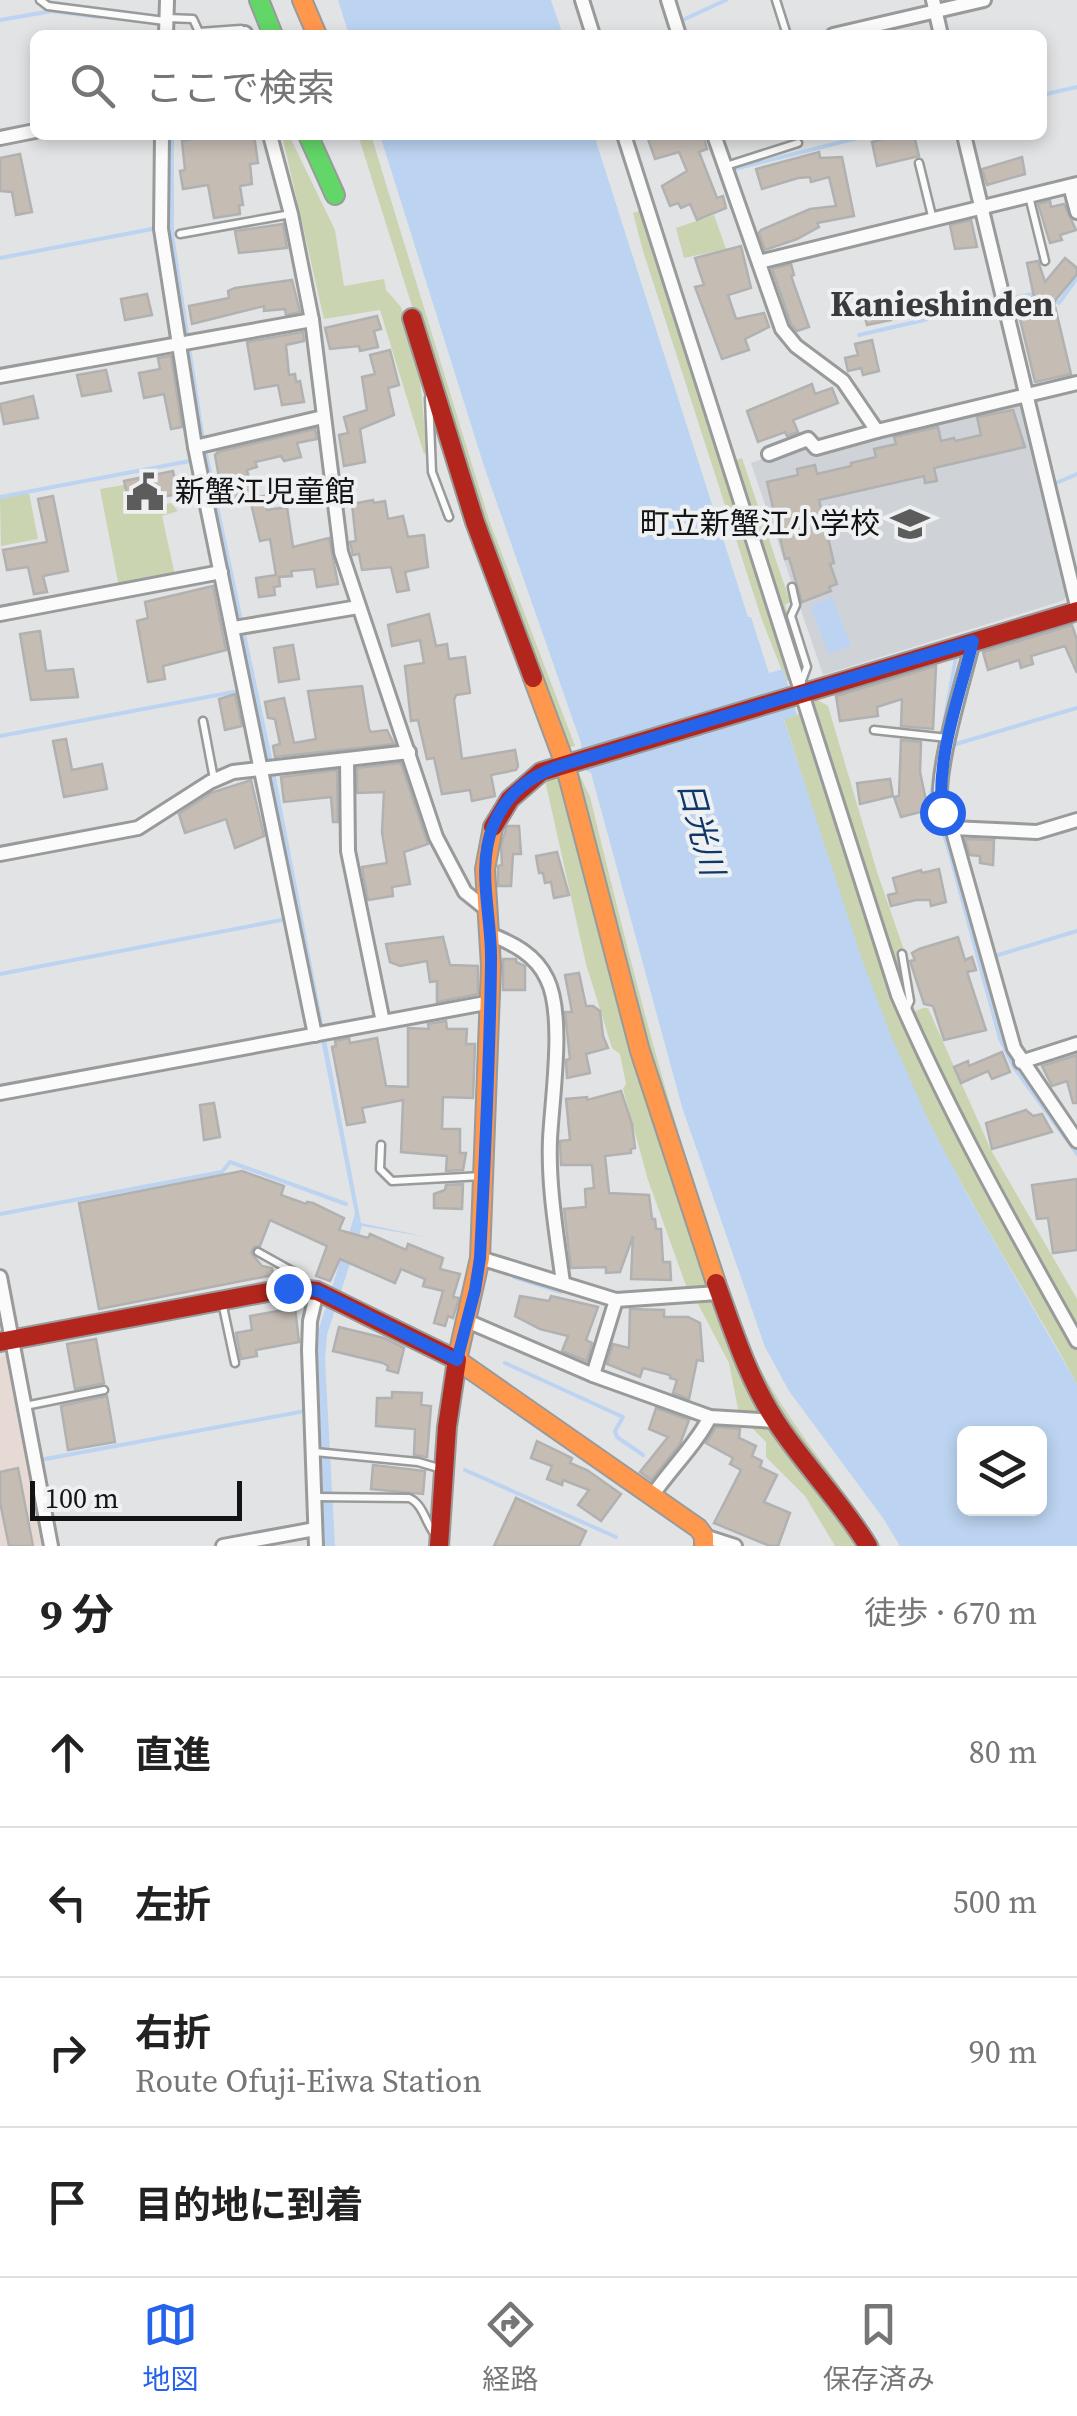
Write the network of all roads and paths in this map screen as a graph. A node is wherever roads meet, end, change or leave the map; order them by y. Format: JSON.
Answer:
{"nodes":[{"id":1,"x":40,"y":0,"type":"edge"},
{"id":2,"x":167,"y":0,"type":"edge"},
{"id":3,"x":259,"y":0,"type":"edge"},
{"id":4,"x":302,"y":0,"type":"edge"},
{"id":5,"x":582,"y":0,"type":"edge"},
{"id":6,"x":668,"y":0,"type":"edge"},
{"id":7,"x":776,"y":0,"type":"edge"},
{"id":8,"x":984,"y":0,"type":"edge"},
{"id":9,"x":934,"y":6,"type":"edge"},
{"id":10,"x":170,"y":22,"type":"edge"},
{"id":11,"x":198,"y":30,"type":"edge"},
{"id":12,"x":270,"y":30,"type":"edge"},
{"id":13,"x":315,"y":30,"type":"edge"},
{"id":14,"x":591,"y":30,"type":"edge"},
{"id":15,"x":677,"y":30,"type":"edge"},
{"id":16,"x":786,"y":30,"type":"edge"},
{"id":17,"x":850,"y":30,"type":"edge"},
{"id":18,"x":30,"y":132,"type":"edge"},
{"id":19,"x":0,"y":138,"type":"edge"},
{"id":20,"x":162,"y":140,"type":"edge"},
{"id":21,"x":271,"y":140,"type":"edge"},
{"id":22,"x":310,"y":140,"type":"edge"},
{"id":23,"x":626,"y":140,"type":"edge"},
{"id":24,"x":716,"y":140,"type":"edge"},
{"id":25,"x":965,"y":140,"type":"edge"},
{"id":26,"x":798,"y":143,"type":"dead end"},
{"id":27,"x":920,"y":163,"type":"dead end"},
{"id":28,"x":725,"y":166,"type":"junction"},
{"id":29,"x":1074,"y":185,"type":"edge"},
{"id":30,"x":335,"y":195,"type":"dead end"},
{"id":31,"x":1029,"y":196,"type":"junction"},
{"id":32,"x":981,"y":208,"type":"junction"},
{"id":33,"x":1077,"y":212,"type":"edge"},
{"id":34,"x":291,"y":214,"type":"junction"},
{"id":35,"x":933,"y":220,"type":"junction"},
{"id":36,"x":180,"y":234,"type":"dead end"},
{"id":37,"x":1045,"y":261,"type":"dead end"},
{"id":38,"x":760,"y":262,"type":"junction"},
{"id":39,"x":412,"y":318,"type":"dead end"},
{"id":40,"x":312,"y":320,"type":"junction"},
{"id":41,"x":183,"y":341,"type":"junction"},
{"id":42,"x":0,"y":376,"type":"edge"},
{"id":43,"x":1077,"y":383,"type":"edge"},
{"id":44,"x":431,"y":387,"type":"junction"},
{"id":45,"x":1024,"y":395,"type":"junction"},
{"id":46,"x":323,"y":417,"type":"junction"},
{"id":47,"x":877,"y":431,"type":"junction"},
{"id":48,"x":200,"y":445,"type":"junction"},
{"id":49,"x":769,"y":454,"type":"dead end"},
{"id":50,"x":450,"y":517,"type":"dead end"},
{"id":51,"x":221,"y":572,"type":"junction"},
{"id":52,"x":792,"y":586,"type":"dead end"},
{"id":53,"x":358,"y":607,"type":"junction"},
{"id":54,"x":1077,"y":609,"type":"edge"},
{"id":55,"x":0,"y":614,"type":"edge"},
{"id":56,"x":238,"y":627,"type":"junction"},
{"id":57,"x":973,"y":641,"type":"junction"},
{"id":58,"x":800,"y":690,"type":"junction"},
{"id":59,"x":202,"y":721,"type":"dead end"},
{"id":60,"x":874,"y":730,"type":"dead end"},
{"id":61,"x":944,"y":737,"type":"junction"},
{"id":62,"x":409,"y":752,"type":"junction"},
{"id":63,"x":347,"y":760,"type":"junction"},
{"id":64,"x":568,"y":763,"type":"junction"},
{"id":65,"x":268,"y":768,"type":"junction"},
{"id":66,"x":214,"y":780,"type":"junction"},
{"id":67,"x":1077,"y":820,"type":"edge"},
{"id":68,"x":952,"y":828,"type":"junction"},
{"id":69,"x":0,"y":854,"type":"edge"},
{"id":70,"x":485,"y":908,"type":"junction"},
{"id":71,"x":489,"y":934,"type":"junction"},
{"id":72,"x":902,"y":954,"type":"dead end"},
{"id":73,"x":491,"y":1002,"type":"junction"},
{"id":74,"x":905,"y":1012,"type":"junction"},
{"id":75,"x":382,"y":1022,"type":"junction"},
{"id":76,"x":320,"y":1034,"type":"junction"},
{"id":77,"x":1077,"y":1044,"type":"edge"},
{"id":78,"x":1021,"y":1062,"type":"junction"},
{"id":79,"x":0,"y":1092,"type":"edge"},
{"id":80,"x":1077,"y":1141,"type":"edge"},
{"id":81,"x":380,"y":1144,"type":"dead end"},
{"id":82,"x":484,"y":1176,"type":"junction"},
{"id":83,"x":258,"y":1252,"type":"dead end"},
{"id":84,"x":480,"y":1258,"type":"junction"},
{"id":85,"x":0,"y":1277,"type":"edge"},
{"id":86,"x":563,"y":1284,"type":"junction"},
{"id":87,"x":288,"y":1288,"type":"junction"},
{"id":88,"x":718,"y":1293,"type":"junction"},
{"id":89,"x":327,"y":1295,"type":"junction"},
{"id":90,"x":616,"y":1300,"type":"junction"},
{"id":91,"x":222,"y":1301,"type":"junction"},
{"id":92,"x":467,"y":1321,"type":"junction"},
{"id":93,"x":6,"y":1341,"type":"edge"},
{"id":94,"x":1077,"y":1341,"type":"edge"},
{"id":95,"x":457,"y":1360,"type":"junction"},
{"id":96,"x":235,"y":1362,"type":"dead end"},
{"id":97,"x":593,"y":1375,"type":"junction"},
{"id":98,"x":104,"y":1390,"type":"dead end"},
{"id":99,"x":24,"y":1406,"type":"junction"},
{"id":100,"x":710,"y":1416,"type":"junction"},
{"id":101,"x":776,"y":1420,"type":"junction"},
{"id":102,"x":316,"y":1452,"type":"junction"},
{"id":103,"x":444,"y":1470,"type":"junction"},
{"id":104,"x":652,"y":1496,"type":"junction"},
{"id":105,"x":318,"y":1497,"type":"junction"},
{"id":106,"x":316,"y":1529,"type":"junction"},
{"id":107,"x":704,"y":1541,"type":"edge"},
{"id":108,"x":442,"y":1544,"type":"edge"},
{"id":109,"x":51,"y":1546,"type":"edge"},
{"id":110,"x":223,"y":1546,"type":"edge"},
{"id":111,"x":316,"y":1546,"type":"edge"},
{"id":112,"x":735,"y":1546,"type":"edge"},
{"id":113,"x":868,"y":1546,"type":"edge"}],
"edges":[{"from":1,"to":10,"type":"lane"},
{"from":2,"to":10,"type":"street"},
{"from":3,"to":12,"type":"street"},
{"from":4,"to":13,"type":"street"},
{"from":5,"to":14,"type":"street"},
{"from":6,"to":15,"type":"street"},
{"from":7,"to":16,"type":"lane"},
{"from":8,"to":9,"type":"street"},
{"from":9,"to":17,"type":"street"},
{"from":10,"to":11,"type":"lane"},
{"from":18,"to":19,"type":"street"},
{"from":20,"to":41,"type":"street"},
{"from":21,"to":34,"type":"street"},
{"from":22,"to":30,"type":"street"},
{"from":23,"to":58,"type":"street"},
{"from":24,"to":28,"type":"street"},
{"from":25,"to":32,"type":"street"},
{"from":26,"to":28,"type":"lane"},
{"from":27,"to":35,"type":"lane"},
{"from":28,"to":38,"type":"street"},
{"from":29,"to":31,"type":"street"},
{"from":29,"to":33,"type":"street"},
{"from":31,"to":32,"type":"street"},
{"from":31,"to":37,"type":"lane"},
{"from":32,"to":35,"type":"street"},
{"from":32,"to":45,"type":"street"},
{"from":34,"to":36,"type":"lane"},
{"from":34,"to":40,"type":"street"},
{"from":35,"to":38,"type":"street"},
{"from":38,"to":47,"type":"street"},
{"from":39,"to":44,"type":"street"},
{"from":40,"to":41,"type":"street"},
{"from":40,"to":46,"type":"street"},
{"from":41,"to":42,"type":"street"},
{"from":41,"to":48,"type":"street"},
{"from":43,"to":45,"type":"street"},
{"from":44,"to":50,"type":"lane"},
{"from":44,"to":64,"type":"street"},
{"from":45,"to":47,"type":"street"},
{"from":45,"to":54,"type":"street"},
{"from":46,"to":48,"type":"street"},
{"from":46,"to":53,"type":"street"},
{"from":47,"to":49,"type":"street"},
{"from":48,"to":51,"type":"street"},
{"from":51,"to":55,"type":"street"},
{"from":51,"to":56,"type":"street"},
{"from":52,"to":58,"type":"lane"},
{"from":53,"to":56,"type":"street"},
{"from":53,"to":62,"type":"street"},
{"from":54,"to":57,"type":"street"},
{"from":56,"to":65,"type":"street"},
{"from":57,"to":58,"type":"street"},
{"from":57,"to":61,"type":"street"},
{"from":58,"to":64,"type":"street"},
{"from":58,"to":74,"type":"street"},
{"from":59,"to":66,"type":"lane"},
{"from":60,"to":61,"type":"lane"},
{"from":61,"to":68,"type":"street"},
{"from":62,"to":63,"type":"street"},
{"from":62,"to":70,"type":"street"},
{"from":63,"to":65,"type":"street"},
{"from":63,"to":75,"type":"street"},
{"from":64,"to":70,"type":"street"},
{"from":64,"to":88,"type":"street"},
{"from":65,"to":66,"type":"street"},
{"from":65,"to":76,"type":"street"},
{"from":66,"to":69,"type":"street"},
{"from":67,"to":68,"type":"street"},
{"from":68,"to":78,"type":"street"},
{"from":70,"to":71,"type":"street"},
{"from":71,"to":73,"type":"street"},
{"from":71,"to":86,"type":"street"},
{"from":72,"to":74,"type":"lane"},
{"from":73,"to":75,"type":"street"},
{"from":73,"to":82,"type":"street"},
{"from":74,"to":94,"type":"street"},
{"from":75,"to":76,"type":"street"},
{"from":76,"to":79,"type":"street"},
{"from":77,"to":78,"type":"street"},
{"from":78,"to":80,"type":"street"},
{"from":81,"to":82,"type":"lane"},
{"from":82,"to":84,"type":"street"},
{"from":83,"to":87,"type":"lane"},
{"from":84,"to":86,"type":"street"},
{"from":84,"to":92,"type":"street"},
{"from":85,"to":93,"type":"street"},
{"from":86,"to":90,"type":"street"},
{"from":87,"to":89,"type":"street"},
{"from":87,"to":91,"type":"street"},
{"from":88,"to":90,"type":"street"},
{"from":88,"to":101,"type":"street"},
{"from":89,"to":95,"type":"street"},
{"from":89,"to":102,"type":"street"},
{"from":90,"to":97,"type":"street"},
{"from":91,"to":93,"type":"street"},
{"from":91,"to":96,"type":"lane"},
{"from":92,"to":95,"type":"street"},
{"from":92,"to":97,"type":"street"},
{"from":93,"to":99,"type":"street"},
{"from":95,"to":103,"type":"street"},
{"from":95,"to":104,"type":"street"},
{"from":97,"to":100,"type":"street"},
{"from":98,"to":99,"type":"lane"},
{"from":99,"to":109,"type":"street"},
{"from":100,"to":101,"type":"street"},
{"from":100,"to":104,"type":"street"},
{"from":101,"to":113,"type":"street"},
{"from":102,"to":103,"type":"lane"},
{"from":102,"to":105,"type":"street"},
{"from":103,"to":108,"type":"street"},
{"from":104,"to":107,"type":"street"},
{"from":105,"to":106,"type":"street"},
{"from":105,"to":108,"type":"lane"},
{"from":106,"to":110,"type":"street"},
{"from":106,"to":111,"type":"street"},
{"from":107,"to":112,"type":"street"}]}
